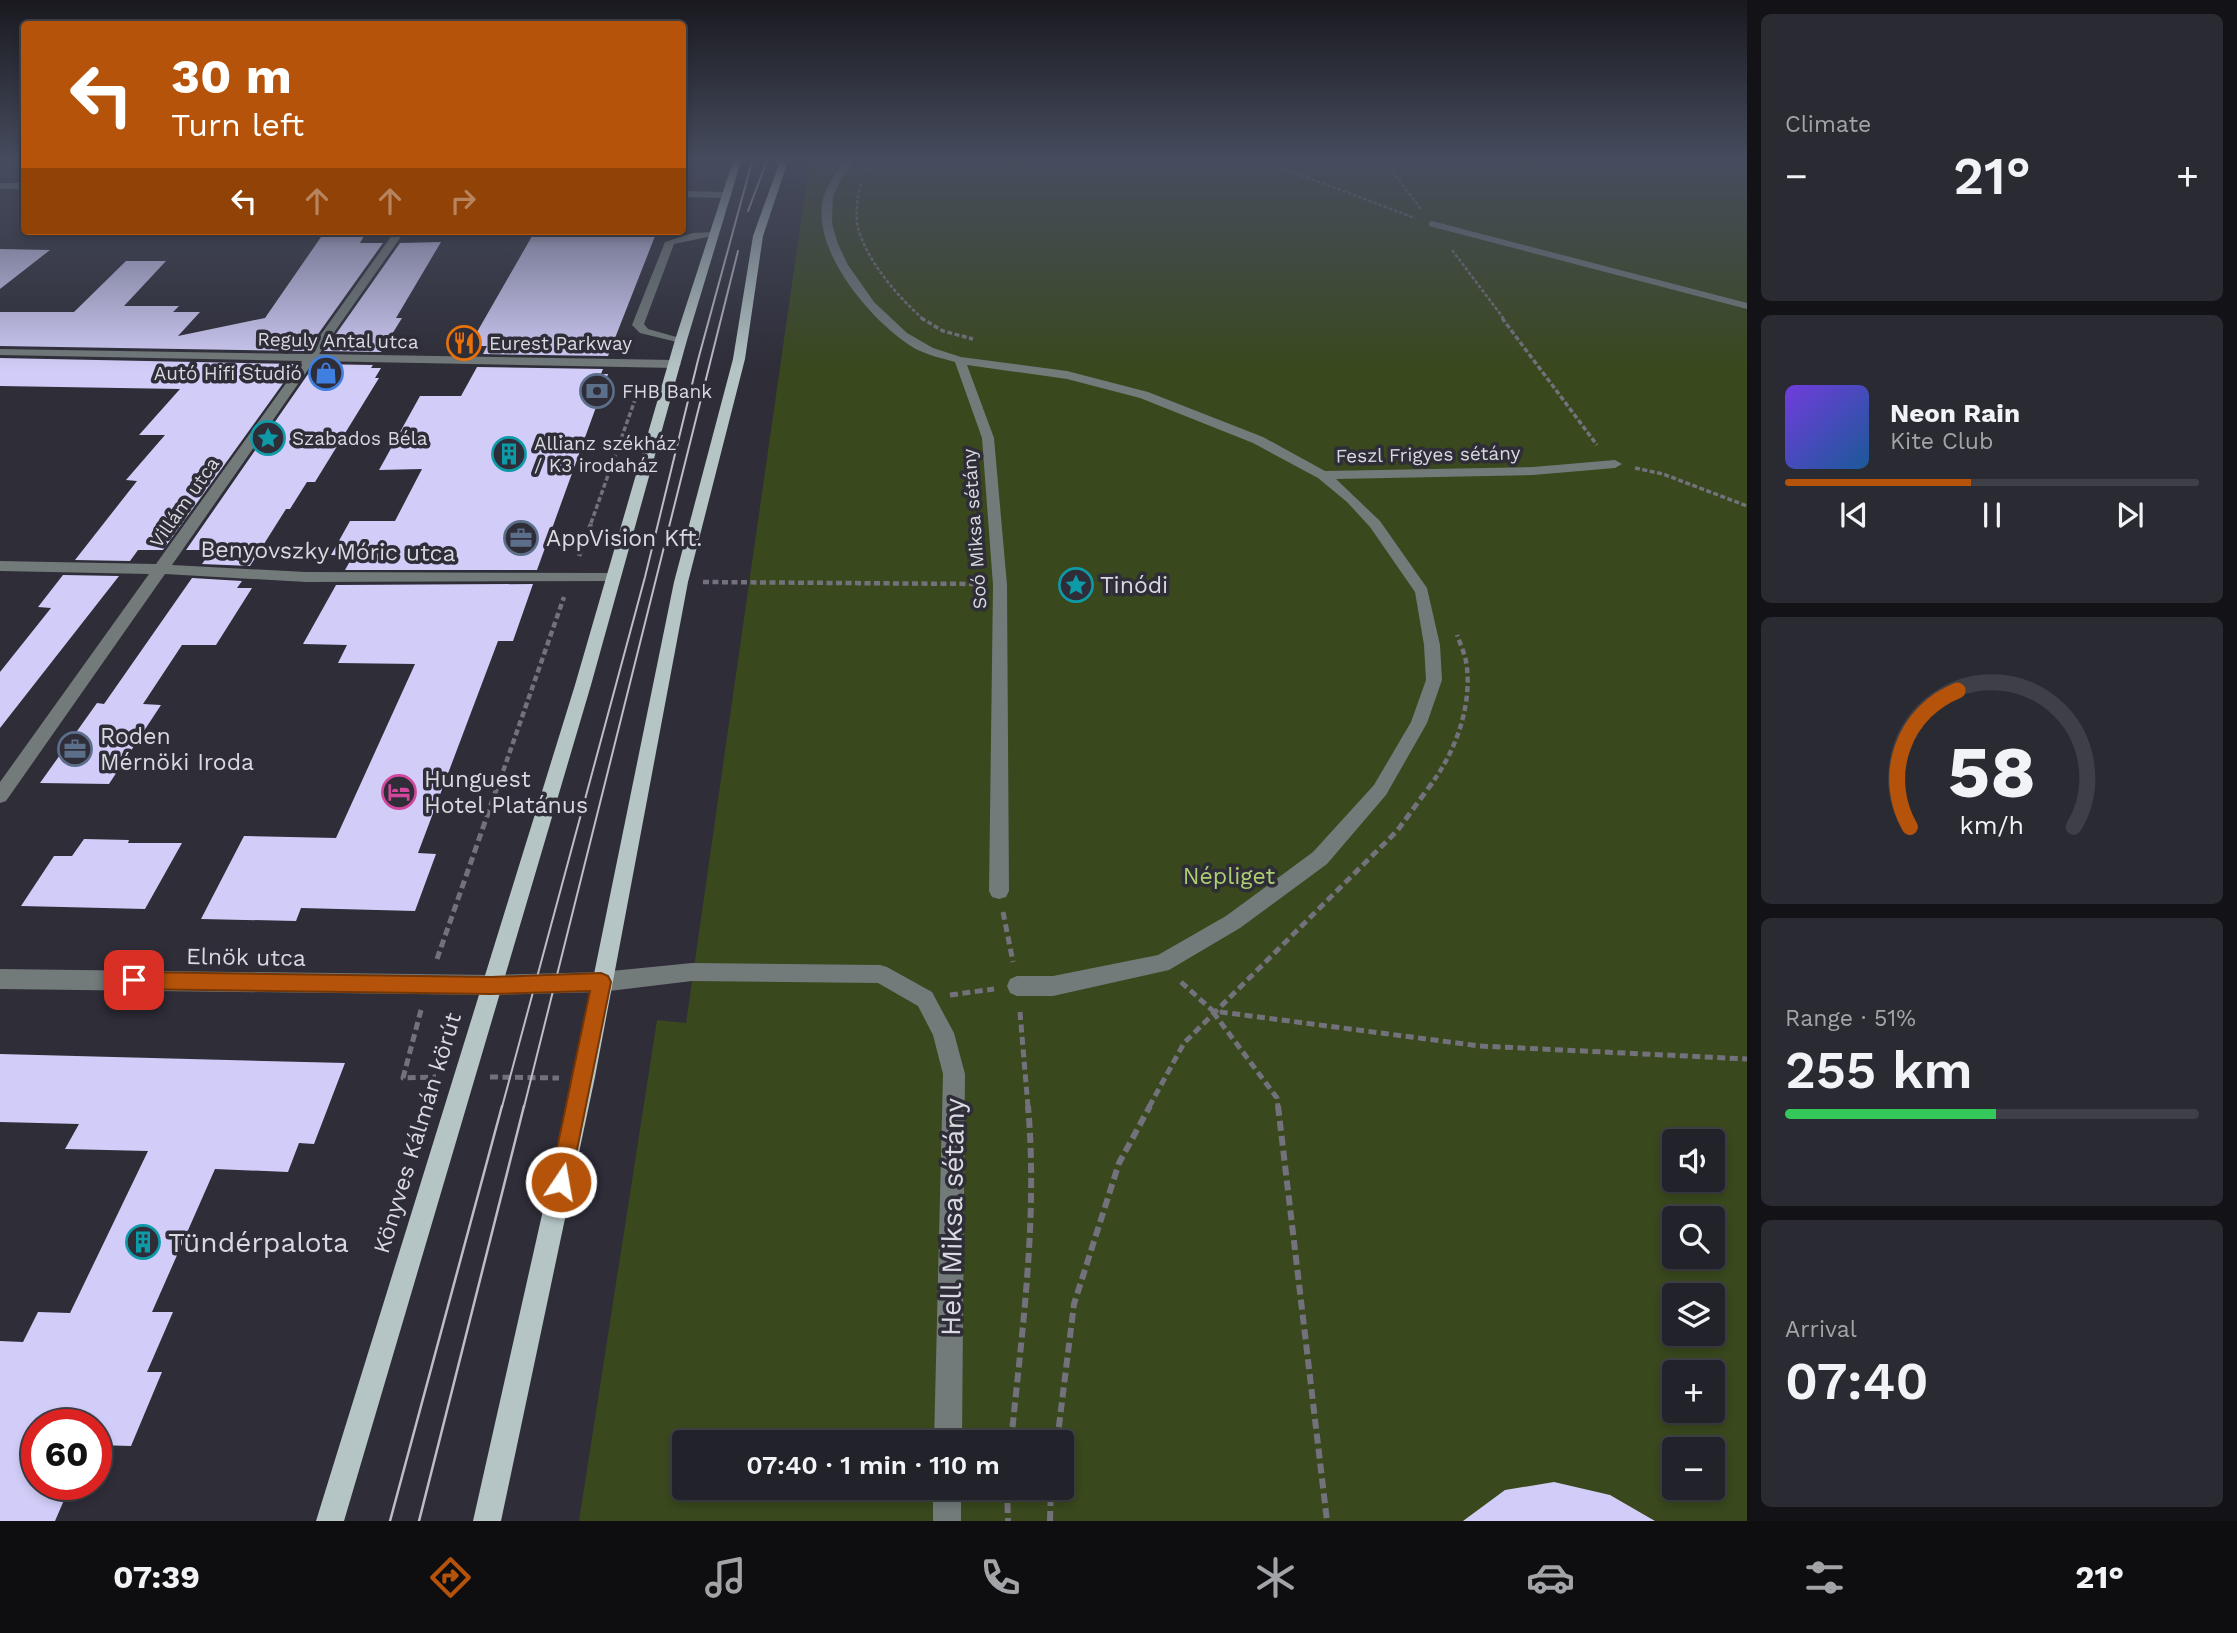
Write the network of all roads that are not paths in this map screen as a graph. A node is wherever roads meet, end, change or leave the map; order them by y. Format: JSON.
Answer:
{"nodes":[{"id":1,"x":714,"y":229,"type":"edge"},
{"id":2,"x":760,"y":229,"type":"edge"},
{"id":3,"x":830,"y":229,"type":"edge"},
{"id":4,"x":1451,"y":229,"type":"edge"},
{"id":5,"x":397,"y":235,"type":"edge"},
{"id":6,"x":712,"y":235,"type":"junction"},
{"id":7,"x":1747,"y":306,"type":"edge"},
{"id":8,"x":681,"y":340,"type":"junction"},
{"id":9,"x":0,"y":352,"type":"edge"},
{"id":10,"x":311,"y":357,"type":"junction"},
{"id":11,"x":960,"y":360,"type":"junction"},
{"id":12,"x":676,"y":364,"type":"junction"},
{"id":13,"x":1615,"y":464,"type":"road end"},
{"id":14,"x":1323,"y":475,"type":"junction"},
{"id":15,"x":0,"y":566,"type":"edge"},
{"id":16,"x":162,"y":569,"type":"junction"},
{"id":17,"x":612,"y":578,"type":"junction"},
{"id":18,"x":0,"y":796,"type":"edge"},
{"id":19,"x":999,"y":891,"type":"road end"},
{"id":20,"x":0,"y":979,"type":"edge"},
{"id":21,"x":601,"y":982,"type":"junction"},
{"id":22,"x":491,"y":985,"type":"junction"},
{"id":23,"x":1017,"y":986,"type":"road end"},
{"id":24,"x":925,"y":999,"type":"joint"},
{"id":25,"x":948,"y":1430,"type":"edge"},
{"id":26,"x":947,"y":1500,"type":"edge"},
{"id":27,"x":330,"y":1521,"type":"edge"},
{"id":28,"x":487,"y":1521,"type":"edge"},
{"id":29,"x":947,"y":1521,"type":"edge"}],
"edges":[{"from":1,"to":6,"type":"main road","name":"Könyves Kálmán körút"},
{"from":2,"to":21,"type":"main road"},
{"from":3,"to":11,"type":"street"},
{"from":4,"to":7,"type":"street"},
{"from":5,"to":10,"type":"street","name":"Villám utca"},
{"from":6,"to":8,"type":"main road","name":"Könyves Kálmán körút"},
{"from":6,"to":8,"type":"street"},
{"from":8,"to":12,"type":"main road","name":"Könyves Kálmán körút"},
{"from":9,"to":10,"type":"street","name":"Reguly Antal utca"},
{"from":10,"to":12,"type":"street","name":"Reguly Antal utca"},
{"from":10,"to":16,"type":"street","name":"Villám utca"},
{"from":11,"to":14,"type":"street"},
{"from":11,"to":19,"type":"street","name":"Soó Miksa sétány"},
{"from":12,"to":17,"type":"main road","name":"Könyves Kálmán körút"},
{"from":13,"to":14,"type":"street","name":"Feszl Frigyes sétány"},
{"from":14,"to":23,"type":"street"},
{"from":15,"to":16,"type":"street","name":"Benyovszky Móric utca"},
{"from":16,"to":17,"type":"street","name":"Benyovszky Móric utca"},
{"from":16,"to":18,"type":"street","name":"Villám utca"},
{"from":17,"to":22,"type":"main road","name":"Könyves Kálmán körút"},
{"from":20,"to":22,"type":"street","name":"Elnök utca"},
{"from":21,"to":22,"type":"street","name":"Elnök utca"},
{"from":21,"to":24,"type":"street","name":"Elnök utca"},
{"from":21,"to":28,"type":"main road"},
{"from":22,"to":27,"type":"main road","name":"Könyves Kálmán körút"},
{"from":24,"to":25,"type":"street","name":"Hell Miksa sétány"},
{"from":26,"to":29,"type":"street"}]}
